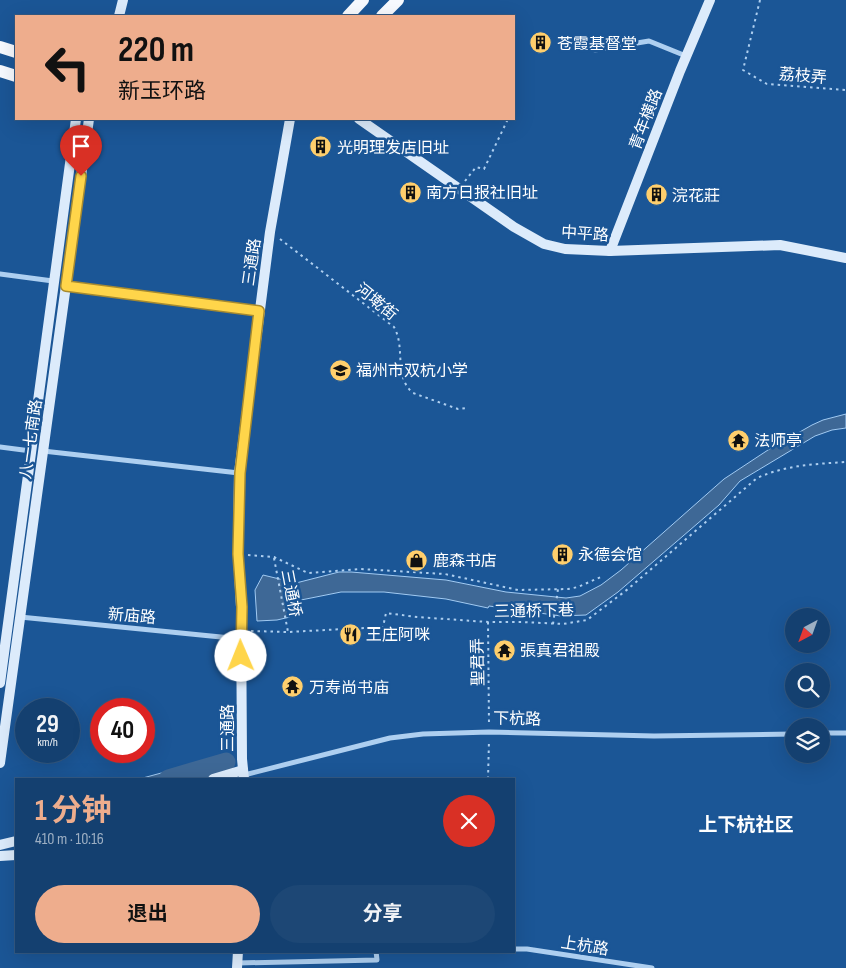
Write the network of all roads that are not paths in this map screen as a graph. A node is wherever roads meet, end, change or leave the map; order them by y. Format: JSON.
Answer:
{"nodes":[{"id":1,"x":123,"y":0,"type":"edge"},
{"id":2,"x":363,"y":0,"type":"edge"},
{"id":3,"x":398,"y":0,"type":"edge"},
{"id":4,"x":710,"y":0,"type":"edge"},
{"id":5,"x":120,"y":15,"type":"edge"},
{"id":6,"x":349,"y":15,"type":"edge"},
{"id":7,"x":383,"y":15,"type":"edge"},
{"id":8,"x":0,"y":47,"type":"edge"},
{"id":9,"x":595,"y":50,"type":"dead end"},
{"id":10,"x":15,"y":52,"type":"edge"},
{"id":11,"x":686,"y":56,"type":"junction"},
{"id":12,"x":0,"y":71,"type":"edge"},
{"id":13,"x":15,"y":76,"type":"edge"},
{"id":14,"x":76,"y":120,"type":"edge"},
{"id":15,"x":89,"y":120,"type":"edge"},
{"id":16,"x":290,"y":120,"type":"edge"},
{"id":17,"x":360,"y":120,"type":"edge"},
{"id":18,"x":610,"y":251,"type":"junction"},
{"id":19,"x":846,"y":258,"type":"edge"},
{"id":20,"x":0,"y":274,"type":"edge"},
{"id":21,"x":53,"y":281,"type":"junction"},
{"id":22,"x":66,"y":286,"type":"junction"},
{"id":23,"x":259,"y":311,"type":"junction"},
{"id":24,"x":0,"y":447,"type":"edge"},
{"id":25,"x":31,"y":450,"type":"junction"},
{"id":26,"x":43,"y":451,"type":"junction"},
{"id":27,"x":240,"y":473,"type":"junction"},
{"id":28,"x":20,"y":617,"type":"junction"},
{"id":29,"x":4,"y":620,"type":"edge"},
{"id":30,"x":241,"y":635,"type":"junction"},
{"id":31,"x":0,"y":683,"type":"edge"},
{"id":32,"x":830,"y":733,"type":"edge"},
{"id":33,"x":846,"y":733,"type":"edge"},
{"id":34,"x":785,"y":734,"type":"edge"},
{"id":35,"x":0,"y":763,"type":"edge"},
{"id":36,"x":243,"y":775,"type":"edge"},
{"id":37,"x":220,"y":778,"type":"edge"},
{"id":38,"x":15,"y":841,"type":"edge"},
{"id":39,"x":0,"y":845,"type":"edge"},
{"id":40,"x":15,"y":855,"type":"edge"},
{"id":41,"x":0,"y":856,"type":"edge"},
{"id":42,"x":515,"y":949,"type":"edge"},
{"id":43,"x":376,"y":953,"type":"edge"},
{"id":44,"x":238,"y":965,"type":"edge"},
{"id":45,"x":652,"y":968,"type":"edge"}],
"edges":[{"from":1,"to":5,"type":"street"},
{"from":2,"to":6,"type":"main road"},
{"from":3,"to":7,"type":"main road"},
{"from":4,"to":11,"type":"street","name":"青年横路"},
{"from":8,"to":10,"type":"main road"},
{"from":9,"to":11,"type":"street"},
{"from":11,"to":18,"type":"street","name":"青年横路"},
{"from":12,"to":13,"type":"main road"},
{"from":14,"to":21,"type":"street","name":"八一七南路"},
{"from":15,"to":22,"type":"street","name":"八一七南路"},
{"from":16,"to":23,"type":"street","name":"三通路"},
{"from":17,"to":18,"type":"street","name":"中平路"},
{"from":18,"to":19,"type":"street","name":"中平路"},
{"from":20,"to":21,"type":"street"},
{"from":21,"to":25,"type":"street","name":"八一七南路"},
{"from":22,"to":23,"type":"street"},
{"from":22,"to":26,"type":"street","name":"八一七南路"},
{"from":23,"to":27,"type":"street","name":"三通路"},
{"from":24,"to":25,"type":"street"},
{"from":25,"to":29,"type":"street","name":"八一七南路"},
{"from":26,"to":27,"type":"street"},
{"from":26,"to":28,"type":"street","name":"八一七南路"},
{"from":27,"to":30,"type":"street","name":"三通路"},
{"from":28,"to":30,"type":"street","name":"新庙路"},
{"from":28,"to":35,"type":"street","name":"八一七南路"},
{"from":29,"to":31,"type":"street","name":"八一七南路"},
{"from":30,"to":36,"type":"street","name":"三通路"},
{"from":32,"to":33,"type":"street"},
{"from":34,"to":36,"type":"street","name":"下杭路"},
{"from":36,"to":37,"type":"street","name":"下杭路"},
{"from":38,"to":39,"type":"street"},
{"from":40,"to":41,"type":"street"},
{"from":42,"to":45,"type":"street","name":"上杭路"},
{"from":43,"to":44,"type":"street"}]}
